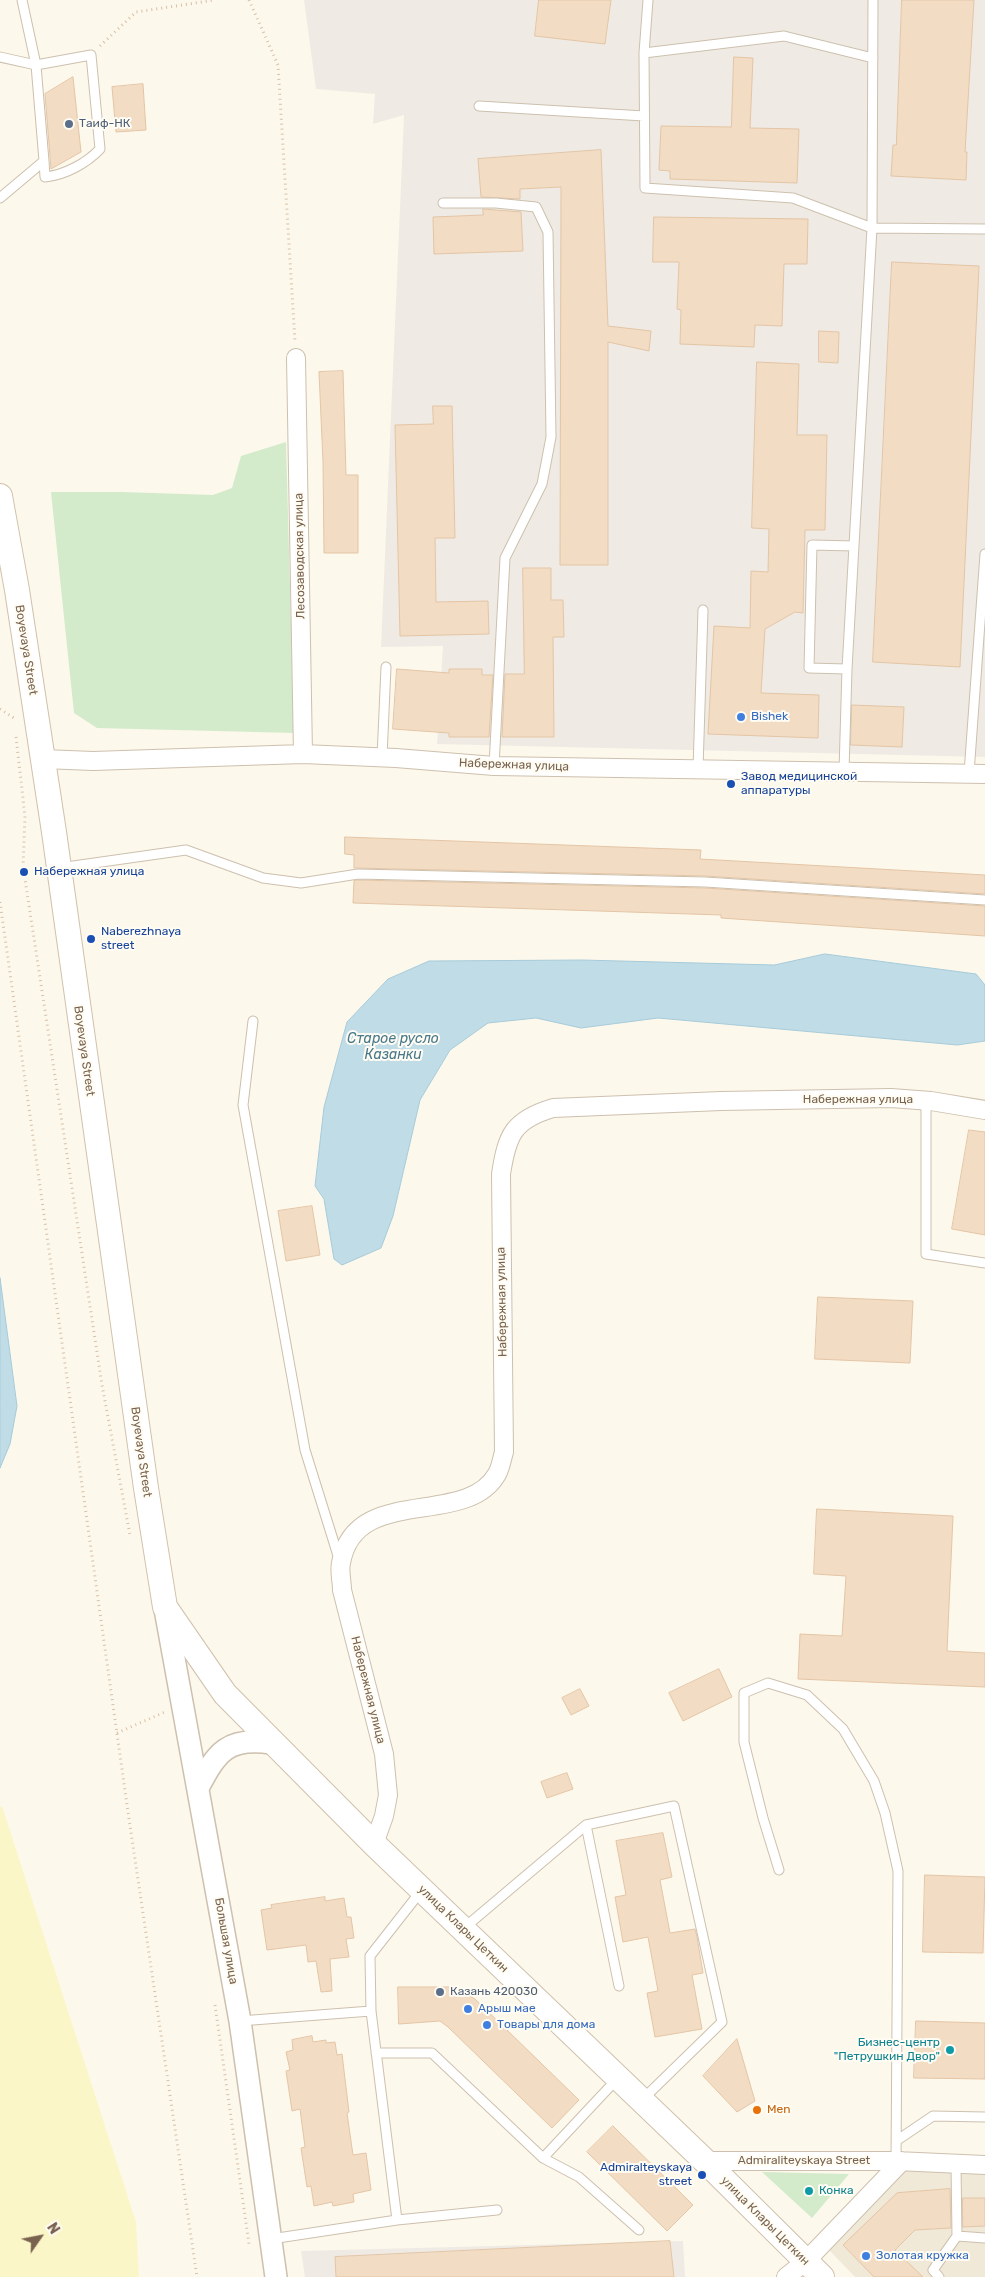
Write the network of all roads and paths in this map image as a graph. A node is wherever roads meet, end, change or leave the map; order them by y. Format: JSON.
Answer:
{"nodes":[{"id":1,"x":22,"y":0,"type":"edge"},
{"id":2,"x":215,"y":0,"type":"edge"},
{"id":3,"x":249,"y":0,"type":"edge"},
{"id":4,"x":648,"y":0,"type":"edge"},
{"id":5,"x":873,"y":0,"type":"edge"},
{"id":6,"x":644,"y":53,"type":"junction"},
{"id":7,"x":91,"y":55,"type":"junction"},
{"id":8,"x":0,"y":57,"type":"edge"},
{"id":9,"x":873,"y":58,"type":"junction"},
{"id":10,"x":36,"y":65,"type":"junction"},
{"id":11,"x":479,"y":106,"type":"dead end"},
{"id":12,"x":644,"y":116,"type":"junction"},
{"id":13,"x":44,"y":161,"type":"junction"},
{"id":14,"x":0,"y":198,"type":"edge"},
{"id":15,"x":443,"y":203,"type":"dead end"},
{"id":16,"x":872,"y":228,"type":"junction"},
{"id":17,"x":985,"y":229,"type":"edge"},
{"id":18,"x":296,"y":358,"type":"joint"},
{"id":19,"x":0,"y":496,"type":"edge"},
{"id":20,"x":854,"y":546,"type":"junction"},
{"id":21,"x":985,"y":554,"type":"edge"},
{"id":22,"x":703,"y":610,"type":"dead end"},
{"id":23,"x":386,"y":667,"type":"dead end"},
{"id":24,"x":846,"y":669,"type":"junction"},
{"id":25,"x":0,"y":709,"type":"edge"},
{"id":26,"x":14,"y":718,"type":"dead end"},
{"id":27,"x":303,"y":754,"type":"junction"},
{"id":28,"x":382,"y":757,"type":"junction"},
{"id":29,"x":43,"y":759,"type":"junction"},
{"id":30,"x":494,"y":766,"type":"junction"},
{"id":31,"x":698,"y":769,"type":"junction"},
{"id":32,"x":844,"y":771,"type":"junction"},
{"id":33,"x":977,"y":773,"type":"edge"},
{"id":34,"x":59,"y":868,"type":"junction"},
{"id":35,"x":985,"y":900,"type":"edge"},
{"id":36,"x":0,"y":902,"type":"edge"},
{"id":37,"x":253,"y":1021,"type":"dead end"},
{"id":38,"x":926,"y":1101,"type":"junction"},
{"id":39,"x":985,"y":1110,"type":"edge"},
{"id":40,"x":985,"y":1263,"type":"edge"},
{"id":41,"x":340,"y":1564,"type":"junction"},
{"id":42,"x":165,"y":1607,"type":"junction"},
{"id":43,"x":166,"y":1712,"type":"dead end"},
{"id":44,"x":117,"y":1733,"type":"junction"},
{"id":45,"x":271,"y":1743,"type":"junction"},
{"id":46,"x":198,"y":1788,"type":"junction"},
{"id":47,"x":586,"y":1825,"type":"junction"},
{"id":48,"x":374,"y":1844,"type":"junction"},
{"id":49,"x":779,"y":1870,"type":"dead end"},
{"id":50,"x":422,"y":1890,"type":"junction"},
{"id":51,"x":463,"y":1929,"type":"junction"},
{"id":52,"x":619,"y":1986,"type":"dead end"},
{"id":53,"x":371,"y":2012,"type":"junction"},
{"id":54,"x":240,"y":2020,"type":"junction"},
{"id":55,"x":376,"y":2053,"type":"junction"},
{"id":56,"x":618,"y":2078,"type":"junction"},
{"id":57,"x":642,"y":2100,"type":"junction"},
{"id":58,"x":985,"y":2117,"type":"edge"},
{"id":59,"x":896,"y":2141,"type":"junction"},
{"id":60,"x":543,"y":2158,"type":"junction"},
{"id":61,"x":705,"y":2161,"type":"junction"},
{"id":62,"x":899,"y":2161,"type":"junction"},
{"id":63,"x":956,"y":2165,"type":"junction"},
{"id":64,"x":985,"y":2166,"type":"edge"},
{"id":65,"x":497,"y":2210,"type":"dead end"},
{"id":66,"x":397,"y":2220,"type":"junction"},
{"id":67,"x":639,"y":2230,"type":"dead end"},
{"id":68,"x":957,"y":2236,"type":"junction"},
{"id":69,"x":985,"y":2238,"type":"edge"},
{"id":70,"x":271,"y":2239,"type":"junction"},
{"id":71,"x":814,"y":2269,"type":"edge"},
{"id":72,"x":197,"y":2277,"type":"edge"},
{"id":73,"x":276,"y":2277,"type":"edge"},
{"id":74,"x":786,"y":2277,"type":"edge"},
{"id":75,"x":940,"y":2277,"type":"edge"}],
"edges":[{"from":1,"to":10,"type":"lane"},
{"from":2,"to":7,"type":"path"},
{"from":3,"to":18,"type":"path"},
{"from":4,"to":6,"type":"lane"},
{"from":5,"to":9,"type":"lane"},
{"from":6,"to":9,"type":"lane"},
{"from":6,"to":12,"type":"lane"},
{"from":7,"to":10,"type":"lane"},
{"from":7,"to":13,"type":"lane"},
{"from":8,"to":10,"type":"lane"},
{"from":9,"to":16,"type":"lane"},
{"from":10,"to":13,"type":"lane"},
{"from":11,"to":12,"type":"lane"},
{"from":12,"to":16,"type":"lane"},
{"from":13,"to":14,"type":"lane"},
{"from":15,"to":30,"type":"lane"},
{"from":16,"to":17,"type":"lane"},
{"from":16,"to":20,"type":"lane"},
{"from":18,"to":27,"type":"street","name":"Лесозаводская улица"},
{"from":19,"to":29,"type":"main road","name":"Boyevaya Street"},
{"from":20,"to":24,"type":"lane"},
{"from":20,"to":24,"type":"lane"},
{"from":21,"to":33,"type":"lane"},
{"from":22,"to":31,"type":"lane"},
{"from":23,"to":28,"type":"lane"},
{"from":24,"to":32,"type":"lane"},
{"from":25,"to":26,"type":"path"},
{"from":27,"to":28,"type":"street","name":"Набережная улица"},
{"from":27,"to":29,"type":"street","name":"Набережная улица"},
{"from":28,"to":30,"type":"street","name":"Набережная улица"},
{"from":29,"to":34,"type":"main road","name":"Boyevaya Street"},
{"from":30,"to":31,"type":"street","name":"Набережная улица"},
{"from":31,"to":32,"type":"street","name":"Набережная улица"},
{"from":32,"to":33,"type":"street","name":"Набережная улица"},
{"from":34,"to":35,"type":"lane"},
{"from":34,"to":42,"type":"main road","name":"Boyevaya Street"},
{"from":36,"to":44,"type":"path"},
{"from":37,"to":41,"type":"lane"},
{"from":38,"to":39,"type":"street","name":"Набережная улица"},
{"from":38,"to":40,"type":"lane"},
{"from":38,"to":41,"type":"street","name":"Набережная улица"},
{"from":41,"to":48,"type":"street","name":"Набережная улица"},
{"from":42,"to":45,"type":"main road","name":"улица Клары Цеткин"},
{"from":42,"to":46,"type":"street","name":"Большая улица"},
{"from":43,"to":44,"type":"path"},
{"from":44,"to":72,"type":"path"},
{"from":45,"to":46,"type":"street"},
{"from":45,"to":48,"type":"main road","name":"улица Клары Цеткин"},
{"from":46,"to":54,"type":"street","name":"Большая улица"},
{"from":47,"to":51,"type":"lane"},
{"from":47,"to":52,"type":"lane"},
{"from":47,"to":57,"type":"lane"},
{"from":48,"to":50,"type":"main road","name":"улица Клары Цеткин"},
{"from":49,"to":59,"type":"lane"},
{"from":50,"to":51,"type":"main road","name":"улица Клары Цеткин"},
{"from":50,"to":53,"type":"lane"},
{"from":51,"to":56,"type":"main road","name":"улица Клары Цеткин"},
{"from":53,"to":54,"type":"lane"},
{"from":53,"to":55,"type":"lane"},
{"from":54,"to":70,"type":"street","name":"Большая улица"},
{"from":55,"to":60,"type":"lane"},
{"from":55,"to":66,"type":"lane"},
{"from":56,"to":57,"type":"main road","name":"улица Клары Цеткин"},
{"from":56,"to":60,"type":"lane"},
{"from":57,"to":61,"type":"main road","name":"улица Клары Цеткин"},
{"from":58,"to":59,"type":"lane"},
{"from":59,"to":62,"type":"lane"},
{"from":60,"to":67,"type":"lane"},
{"from":61,"to":62,"type":"street","name":"Admiraliteyskaya Street"},
{"from":61,"to":71,"type":"main road","name":"улица Клары Цеткин"},
{"from":62,"to":63,"type":"street","name":"Admiraliteyskaya Street"},
{"from":62,"to":71,"type":"street","name":"Admiraliteyskaya Street"},
{"from":63,"to":64,"type":"street","name":"Admiraliteyskaya Street"},
{"from":63,"to":68,"type":"lane"},
{"from":65,"to":66,"type":"lane"},
{"from":66,"to":70,"type":"lane"},
{"from":68,"to":69,"type":"lane"},
{"from":68,"to":75,"type":"lane"},
{"from":70,"to":73,"type":"street","name":"Большая улица"},
{"from":71,"to":74,"type":"street","name":"Admiraliteyskaya Street"}]}
